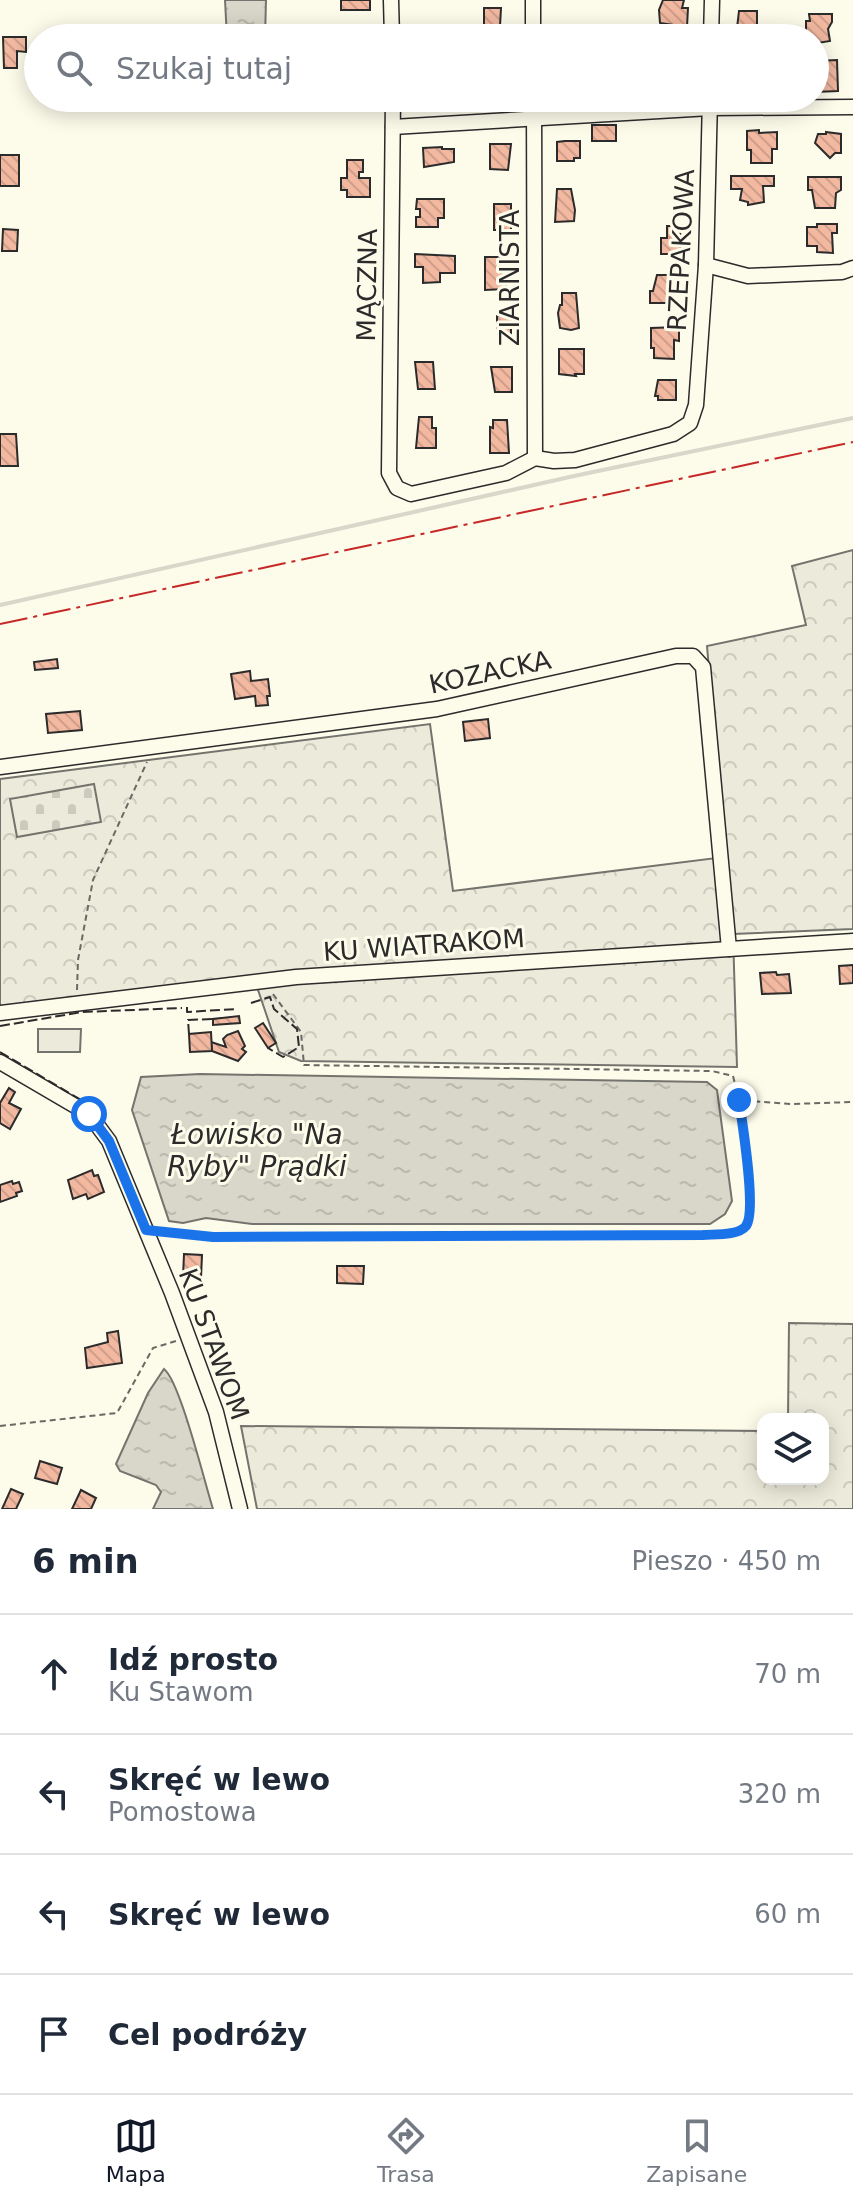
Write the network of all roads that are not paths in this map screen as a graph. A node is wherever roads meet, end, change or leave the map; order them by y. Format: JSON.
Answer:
{"nodes":[{"id":1,"x":391,"y":0,"type":"edge"},
{"id":2,"x":533,"y":0,"type":"edge"},
{"id":3,"x":712,"y":0,"type":"edge"},
{"id":4,"x":392,"y":24,"type":"edge"},
{"id":5,"x":533,"y":24,"type":"edge"},
{"id":6,"x":711,"y":24,"type":"edge"},
{"id":7,"x":829,"y":106,"type":"edge"},
{"id":8,"x":853,"y":107,"type":"edge"},
{"id":9,"x":393,"y":112,"type":"edge"},
{"id":10,"x":534,"y":112,"type":"edge"},
{"id":11,"x":597,"y":112,"type":"edge"},
{"id":12,"x":710,"y":112,"type":"edge"},
{"id":13,"x":534,"y":117,"type":"junction"},
{"id":14,"x":393,"y":127,"type":"junction"},
{"id":15,"x":706,"y":265,"type":"junction"},
{"id":16,"x":853,"y":268,"type":"edge"},
{"id":17,"x":535,"y":458,"type":"junction"},
{"id":18,"x":0,"y":767,"type":"edge"},
{"id":19,"x":853,"y":941,"type":"edge"},
{"id":20,"x":729,"y":949,"type":"junction"},
{"id":21,"x":0,"y":1013,"type":"edge"},
{"id":22,"x":0,"y":1062,"type":"edge"},
{"id":23,"x":240,"y":1509,"type":"edge"}],
"edges":[{"from":1,"to":4,"type":"street"},
{"from":2,"to":5,"type":"street"},
{"from":3,"to":6,"type":"street"},
{"from":7,"to":8,"type":"street"},
{"from":9,"to":14,"type":"street","name":"MĄCZNA"},
{"from":10,"to":13,"type":"street","name":"ZIARNISTA"},
{"from":11,"to":13,"type":"street"},
{"from":12,"to":15,"type":"street","name":"RZEPAKOWA"},
{"from":13,"to":14,"type":"street"},
{"from":13,"to":17,"type":"street","name":"ZIARNISTA"},
{"from":14,"to":17,"type":"street","name":"MĄCZNA"},
{"from":15,"to":16,"type":"street"},
{"from":15,"to":17,"type":"street","name":"RZEPAKOWA"},
{"from":18,"to":20,"type":"street","name":"KOZACKA"},
{"from":19,"to":20,"type":"street","name":"KU WIATRAKOM"},
{"from":20,"to":21,"type":"street","name":"KU WIATRAKOM"},
{"from":22,"to":23,"type":"street","name":"KU STAWOM"}]}
